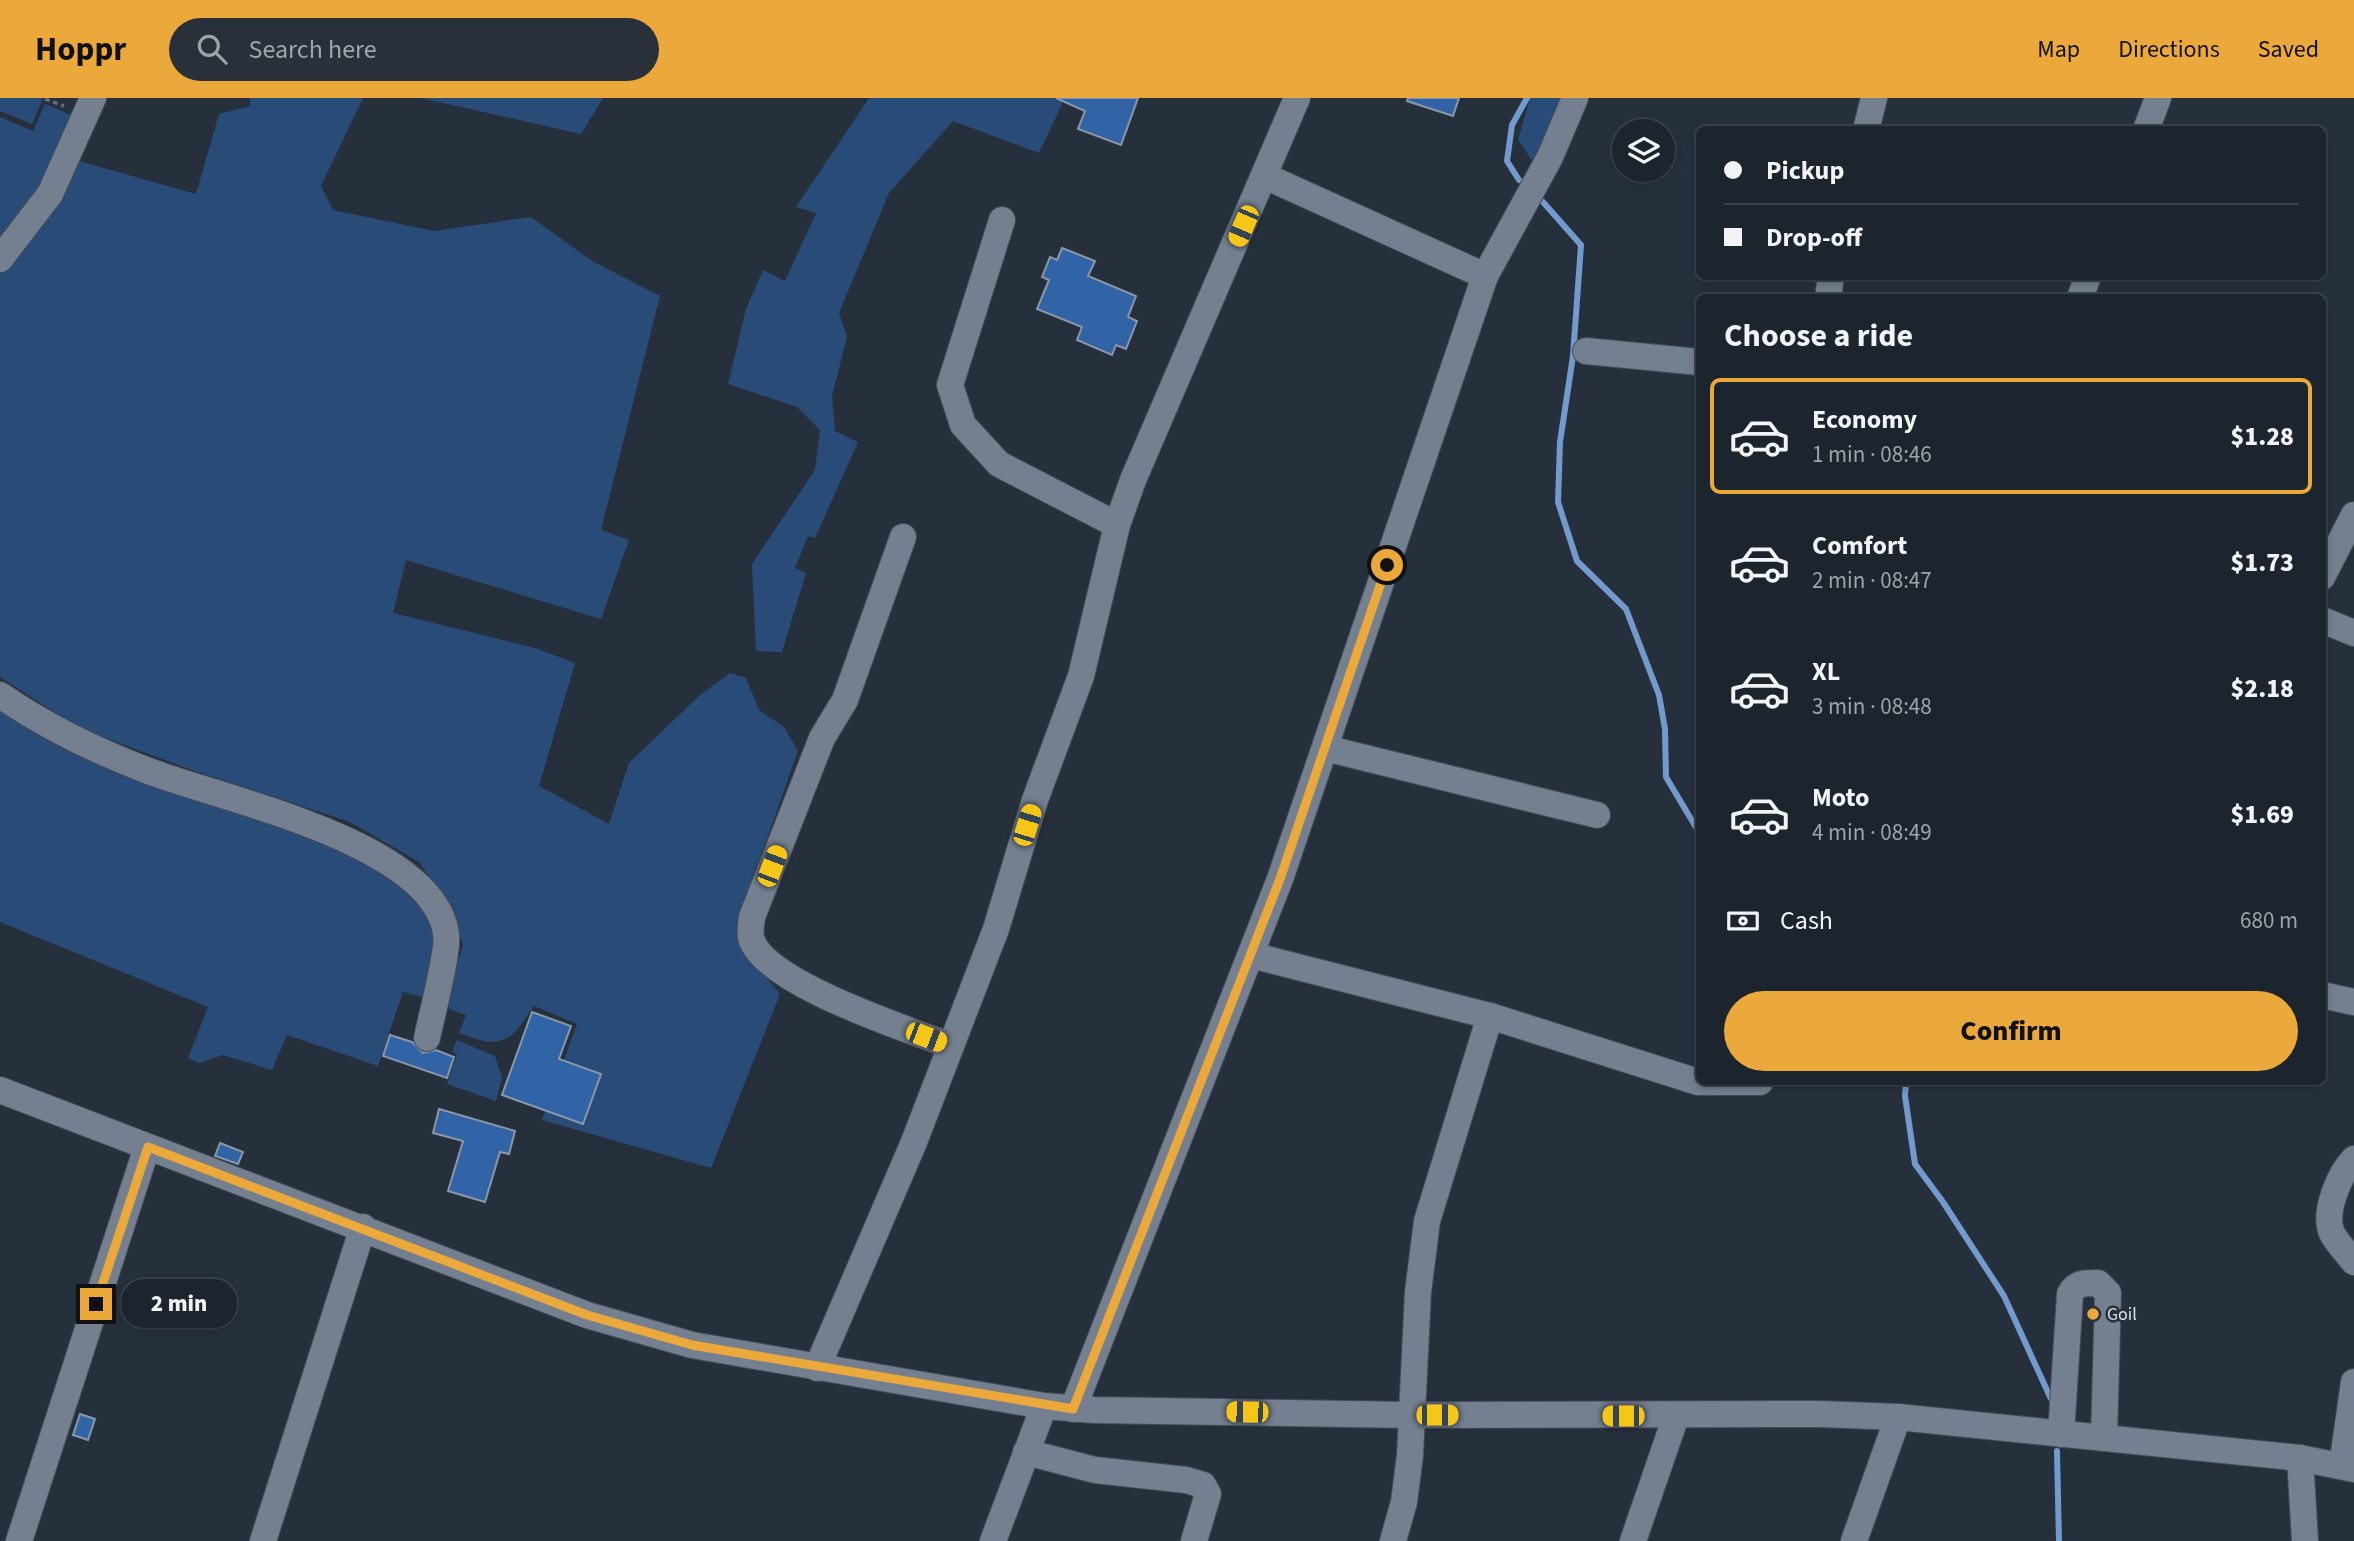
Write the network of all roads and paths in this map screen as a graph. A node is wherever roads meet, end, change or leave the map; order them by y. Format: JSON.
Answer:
{"nodes":[{"id":1,"x":93,"y":98,"type":"edge"},
{"id":2,"x":1297,"y":98,"type":"edge"},
{"id":3,"x":1575,"y":98,"type":"edge"},
{"id":4,"x":1874,"y":98,"type":"edge"},
{"id":5,"x":2158,"y":98,"type":"edge"},
{"id":6,"x":1867,"y":126,"type":"edge"},
{"id":7,"x":2152,"y":126,"type":"edge"},
{"id":8,"x":1265,"y":176,"type":"junction"},
{"id":9,"x":1002,"y":220,"type":"dead end"},
{"id":10,"x":0,"y":260,"type":"edge"},
{"id":11,"x":1485,"y":276,"type":"junction"},
{"id":12,"x":1586,"y":351,"type":"dead end"},
{"id":13,"x":1696,"y":362,"type":"edge"},
{"id":14,"x":1117,"y":525,"type":"junction"},
{"id":15,"x":2340,"y":526,"type":"edge"},
{"id":16,"x":903,"y":537,"type":"dead end"},
{"id":17,"x":2326,"y":566,"type":"edge"},
{"id":18,"x":2326,"y":622,"type":"edge"},
{"id":19,"x":2354,"y":633,"type":"edge"},
{"id":20,"x":0,"y":695,"type":"edge"},
{"id":21,"x":1325,"y":748,"type":"junction"},
{"id":22,"x":1597,"y":815,"type":"dead end"},
{"id":23,"x":1251,"y":955,"type":"junction"},
{"id":24,"x":2326,"y":996,"type":"edge"},
{"id":25,"x":2354,"y":1003,"type":"edge"},
{"id":26,"x":1490,"y":1016,"type":"junction"},
{"id":27,"x":427,"y":1038,"type":"dead end"},
{"id":28,"x":951,"y":1046,"type":"junction"},
{"id":29,"x":1696,"y":1081,"type":"edge"},
{"id":30,"x":0,"y":1090,"type":"edge"},
{"id":31,"x":148,"y":1147,"type":"junction"},
{"id":32,"x":2354,"y":1159,"type":"edge"},
{"id":33,"x":363,"y":1227,"type":"junction"},
{"id":34,"x":2354,"y":1262,"type":"edge"},
{"id":35,"x":2065,"y":1353,"type":"junction"},
{"id":36,"x":2108,"y":1354,"type":"junction"},
{"id":37,"x":817,"y":1368,"type":"junction"},
{"id":38,"x":2354,"y":1382,"type":"edge"},
{"id":39,"x":1044,"y":1406,"type":"junction"},
{"id":40,"x":1073,"y":1409,"type":"junction"},
{"id":41,"x":1410,"y":1415,"type":"junction"},
{"id":42,"x":1676,"y":1416,"type":"junction"},
{"id":43,"x":1898,"y":1417,"type":"junction"},
{"id":44,"x":2062,"y":1434,"type":"junction"},
{"id":45,"x":2104,"y":1438,"type":"junction"},
{"id":46,"x":1026,"y":1452,"type":"junction"},
{"id":47,"x":2300,"y":1458,"type":"junction"},
{"id":48,"x":2348,"y":1467,"type":"edge"},
{"id":49,"x":19,"y":1541,"type":"edge"},
{"id":50,"x":263,"y":1541,"type":"edge"},
{"id":51,"x":993,"y":1541,"type":"edge"},
{"id":52,"x":1194,"y":1541,"type":"edge"},
{"id":53,"x":1393,"y":1541,"type":"edge"},
{"id":54,"x":1633,"y":1541,"type":"edge"},
{"id":55,"x":1854,"y":1541,"type":"edge"},
{"id":56,"x":2305,"y":1541,"type":"edge"}],
"edges":[{"from":1,"to":10,"type":"street"},
{"from":2,"to":8,"type":"street"},
{"from":3,"to":11,"type":"street"},
{"from":4,"to":6,"type":"street"},
{"from":5,"to":7,"type":"street"},
{"from":8,"to":11,"type":"street"},
{"from":8,"to":14,"type":"street"},
{"from":9,"to":14,"type":"street"},
{"from":11,"to":21,"type":"street"},
{"from":12,"to":13,"type":"street"},
{"from":14,"to":28,"type":"street"},
{"from":15,"to":17,"type":"street"},
{"from":16,"to":28,"type":"street"},
{"from":18,"to":19,"type":"street"},
{"from":20,"to":27,"type":"street"},
{"from":21,"to":22,"type":"street"},
{"from":21,"to":23,"type":"street"},
{"from":23,"to":26,"type":"street"},
{"from":23,"to":40,"type":"street"},
{"from":24,"to":25,"type":"street"},
{"from":26,"to":29,"type":"street"},
{"from":26,"to":41,"type":"street"},
{"from":28,"to":37,"type":"street"},
{"from":30,"to":31,"type":"street"},
{"from":31,"to":33,"type":"street"},
{"from":31,"to":49,"type":"street"},
{"from":32,"to":34,"type":"street"},
{"from":33,"to":37,"type":"street"},
{"from":33,"to":50,"type":"street"},
{"from":35,"to":36,"type":"street"},
{"from":35,"to":36,"type":"street"},
{"from":35,"to":44,"type":"street"},
{"from":36,"to":45,"type":"street"},
{"from":37,"to":39,"type":"street"},
{"from":38,"to":48,"type":"street"},
{"from":39,"to":40,"type":"street"},
{"from":39,"to":46,"type":"street"},
{"from":40,"to":41,"type":"street"},
{"from":41,"to":42,"type":"street"},
{"from":41,"to":53,"type":"street"},
{"from":42,"to":43,"type":"street"},
{"from":42,"to":54,"type":"street"},
{"from":43,"to":44,"type":"street"},
{"from":43,"to":55,"type":"street"},
{"from":44,"to":45,"type":"street"},
{"from":45,"to":47,"type":"street"},
{"from":46,"to":51,"type":"street"},
{"from":46,"to":52,"type":"street"},
{"from":47,"to":48,"type":"street"},
{"from":47,"to":56,"type":"street"}]}
